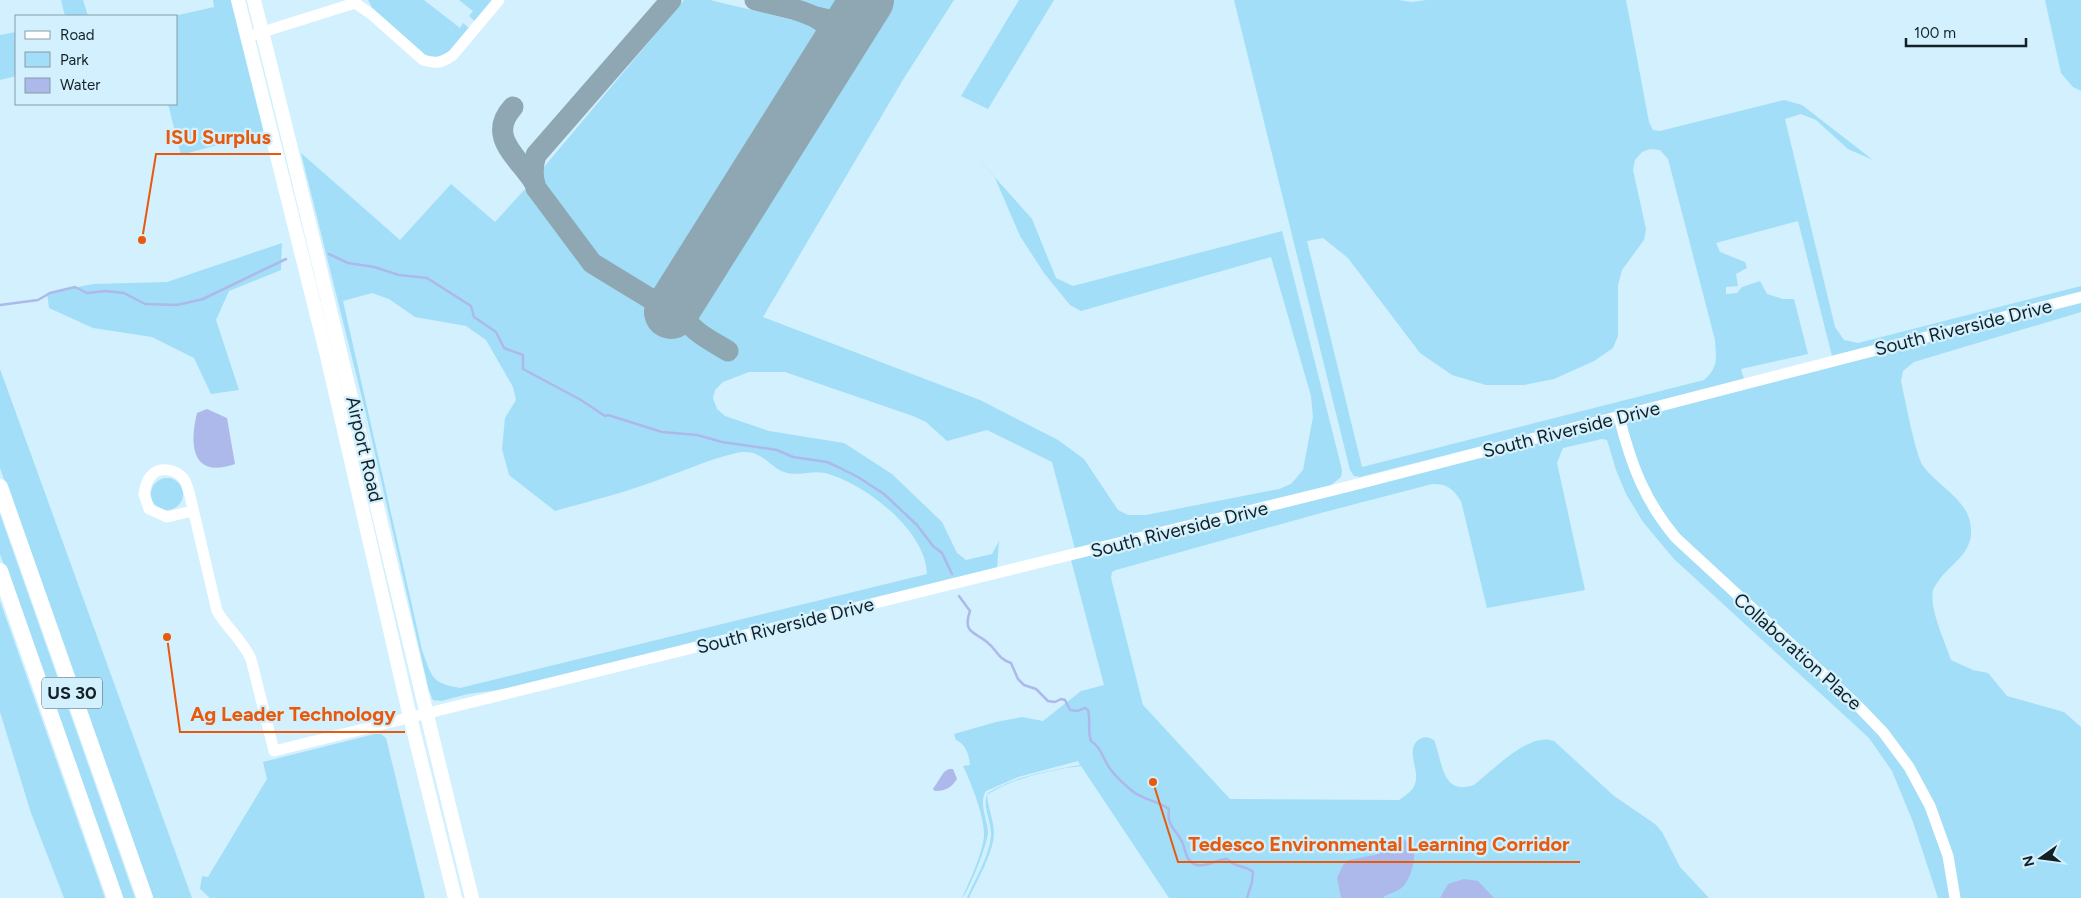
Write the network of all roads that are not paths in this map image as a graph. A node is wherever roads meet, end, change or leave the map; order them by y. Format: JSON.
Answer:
{"nodes":[{"id":1,"x":238,"y":0,"type":"edge"},
{"id":2,"x":254,"y":0,"type":"edge"},
{"id":3,"x":500,"y":0,"type":"edge"},
{"id":4,"x":356,"y":1,"type":"edge"},
{"id":5,"x":263,"y":33,"type":"junction"},
{"id":6,"x":247,"y":37,"type":"junction"},
{"id":7,"x":2081,"y":297,"type":"edge"},
{"id":8,"x":1619,"y":417,"type":"junction"},
{"id":9,"x":0,"y":487,"type":"edge"},
{"id":10,"x":193,"y":511,"type":"junction"},
{"id":11,"x":0,"y":571,"type":"edge"},
{"id":12,"x":426,"y":713,"type":"junction"},
{"id":13,"x":410,"y":717,"type":"junction"},
{"id":14,"x":116,"y":898,"type":"edge"},
{"id":15,"x":145,"y":898,"type":"edge"},
{"id":16,"x":455,"y":898,"type":"edge"},
{"id":17,"x":472,"y":898,"type":"edge"},
{"id":18,"x":1955,"y":898,"type":"edge"}],
"edges":[{"from":1,"to":6,"type":"main road","name":"Airport Road"},
{"from":2,"to":5,"type":"main road","name":"Airport Road"},
{"from":3,"to":4,"type":"street"},
{"from":4,"to":5,"type":"street"},
{"from":5,"to":6,"type":"street"},
{"from":5,"to":12,"type":"main road","name":"Airport Road"},
{"from":6,"to":13,"type":"main road","name":"Airport Road"},
{"from":7,"to":8,"type":"street","name":"South Riverside Drive"},
{"from":8,"to":12,"type":"street","name":"South Riverside Drive"},
{"from":8,"to":18,"type":"street","name":"Collaboration Place"},
{"from":9,"to":15,"type":"highway","number":"US 30"},
{"from":10,"to":10,"type":"street"},
{"from":10,"to":13,"type":"street","name":"South Riverside Drive"},
{"from":11,"to":14,"type":"highway","number":"US 30"},
{"from":12,"to":13,"type":"street","name":"South Riverside Drive"},
{"from":12,"to":17,"type":"main road","name":"Airport Road"},
{"from":13,"to":16,"type":"main road","name":"Airport Road"}]}
